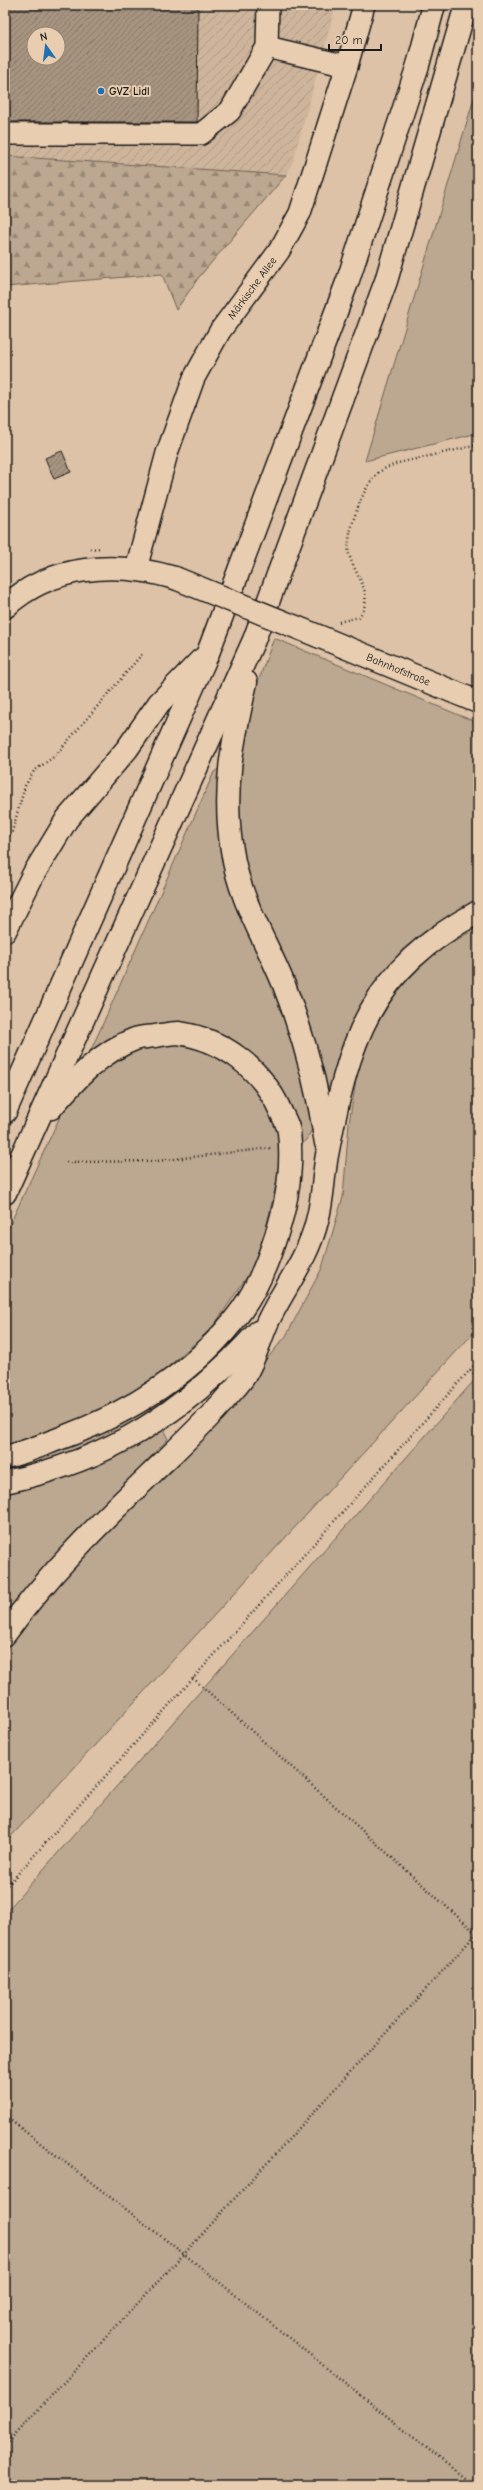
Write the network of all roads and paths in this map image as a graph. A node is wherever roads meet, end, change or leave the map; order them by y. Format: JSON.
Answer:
{"nodes":[{"id":1,"x":268,"y":5,"type":"edge"},
{"id":2,"x":364,"y":5,"type":"edge"},
{"id":3,"x":434,"y":5,"type":"edge"},
{"id":4,"x":466,"y":5,"type":"edge"},
{"id":5,"x":267,"y":47,"type":"junction"},
{"id":6,"x":347,"y":66,"type":"junction"},
{"id":7,"x":5,"y":134,"type":"edge"},
{"id":8,"x":478,"y":445,"type":"edge"},
{"id":9,"x":136,"y":569,"type":"junction"},
{"id":10,"x":5,"y":607,"type":"edge"},
{"id":11,"x":337,"y":623,"type":"dead end"},
{"id":12,"x":254,"y":640,"type":"junction"},
{"id":13,"x":143,"y":653,"type":"dead end"},
{"id":14,"x":208,"y":653,"type":"junction"},
{"id":15,"x":478,"y":702,"type":"edge"},
{"id":16,"x":5,"y":842,"type":"edge"},
{"id":17,"x":478,"y":912,"type":"edge"},
{"id":18,"x":5,"y":931,"type":"edge"},
{"id":19,"x":5,"y":1112,"type":"edge"},
{"id":20,"x":35,"y":1127,"type":"junction"},
{"id":21,"x":289,"y":1146,"type":"junction"},
{"id":22,"x":327,"y":1154,"type":"junction"},
{"id":23,"x":66,"y":1162,"type":"dead end"},
{"id":24,"x":5,"y":1193,"type":"edge"},
{"id":25,"x":268,"y":1321,"type":"junction"},
{"id":26,"x":478,"y":1361,"type":"edge"},
{"id":27,"x":470,"y":1370,"type":"junction"},
{"id":28,"x":478,"y":1378,"type":"edge"},
{"id":29,"x":5,"y":1457,"type":"edge"},
{"id":30,"x":5,"y":1482,"type":"edge"},
{"id":31,"x":5,"y":1634,"type":"edge"},
{"id":32,"x":193,"y":1678,"type":"junction"},
{"id":33,"x":5,"y":1888,"type":"edge"},
{"id":34,"x":477,"y":1934,"type":"edge"},
{"id":35,"x":5,"y":2116,"type":"edge"},
{"id":36,"x":184,"y":2254,"type":"junction"},
{"id":37,"x":5,"y":2445,"type":"edge"},
{"id":38,"x":473,"y":2485,"type":"edge"}],
"edges":[{"from":1,"to":5,"type":"street"},
{"from":2,"to":6,"type":"street","name":"Märkische Allee"},
{"from":3,"to":14,"type":"main road"},
{"from":4,"to":12,"type":"main road"},
{"from":5,"to":6,"type":"street"},
{"from":5,"to":7,"type":"street"},
{"from":6,"to":9,"type":"street","name":"Märkische Allee"},
{"from":8,"to":11,"type":"path"},
{"from":9,"to":10,"type":"main road","name":"Bahnhofstraße"},
{"from":9,"to":15,"type":"main road","name":"Bahnhofstraße","bridge":true},
{"from":12,"to":20,"type":"main road"},
{"from":12,"to":22,"type":"main road"},
{"from":13,"to":16,"type":"path"},
{"from":14,"to":18,"type":"main road"},
{"from":14,"to":19,"type":"main road"},
{"from":17,"to":22,"type":"main road"},
{"from":20,"to":21,"type":"main road"},
{"from":20,"to":24,"type":"main road"},
{"from":21,"to":23,"type":"path"},
{"from":21,"to":29,"type":"main road"},
{"from":22,"to":25,"type":"main road"},
{"from":25,"to":30,"type":"main road"},
{"from":25,"to":31,"type":"main road"},
{"from":26,"to":27,"type":"path"},
{"from":27,"to":28,"type":"path"},
{"from":27,"to":32,"type":"path"},
{"from":32,"to":33,"type":"path"},
{"from":32,"to":34,"type":"path"},
{"from":34,"to":36,"type":"path"},
{"from":35,"to":36,"type":"path"},
{"from":36,"to":37,"type":"path"},
{"from":36,"to":38,"type":"path"}]}
